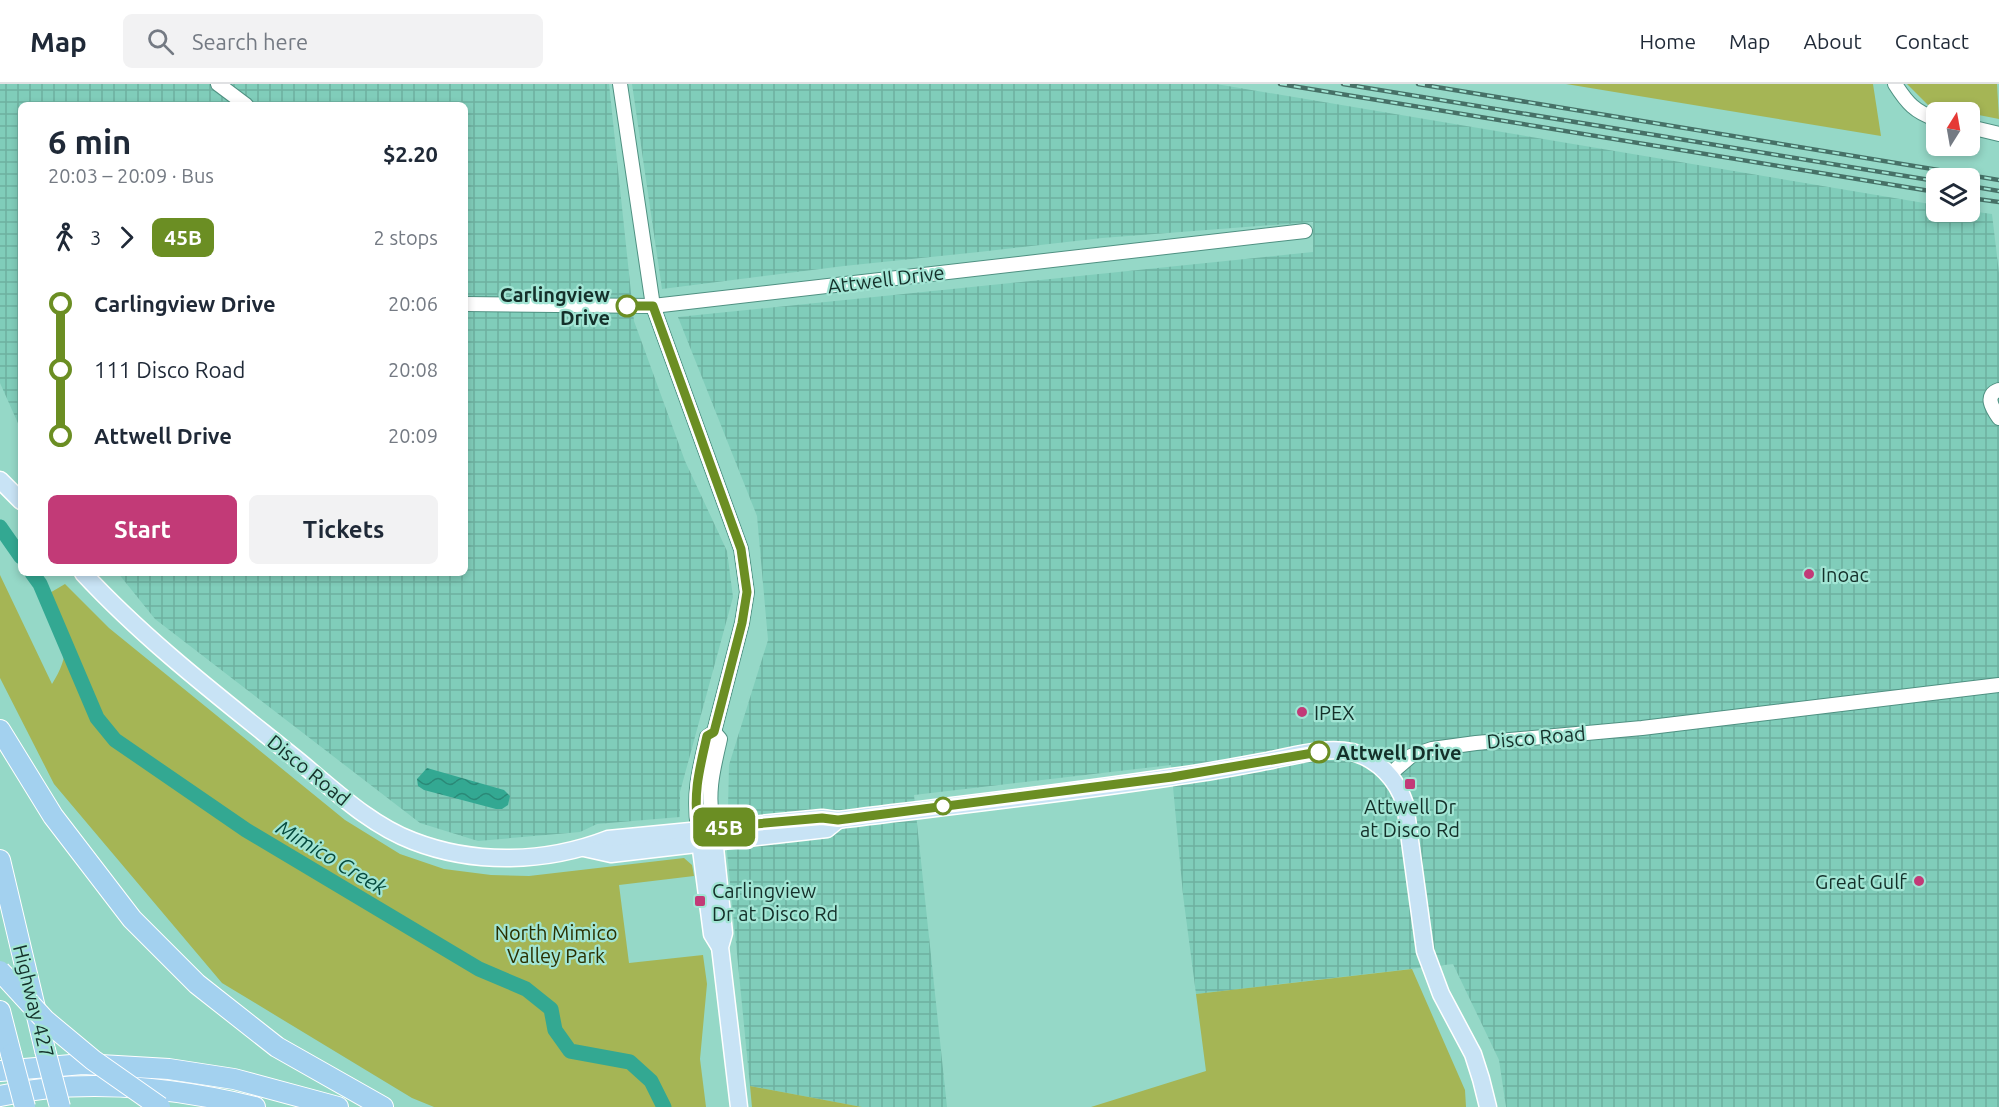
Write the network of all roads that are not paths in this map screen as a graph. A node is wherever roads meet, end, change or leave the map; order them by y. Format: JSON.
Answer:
{"nodes":[{"id":1,"x":218,"y":84,"type":"edge"},
{"id":2,"x":620,"y":84,"type":"edge"},
{"id":3,"x":1895,"y":84,"type":"edge"},
{"id":4,"x":242,"y":102,"type":"edge"},
{"id":5,"x":1926,"y":115,"type":"edge"},
{"id":6,"x":1305,"y":231,"type":"dead end"},
{"id":7,"x":468,"y":304,"type":"edge"},
{"id":8,"x":653,"y":306,"type":"junction"},
{"id":9,"x":1999,"y":390,"type":"edge"},
{"id":10,"x":1999,"y":418,"type":"edge"},
{"id":11,"x":0,"y":480,"type":"edge"},
{"id":12,"x":18,"y":498,"type":"edge"},
{"id":13,"x":86,"y":576,"type":"edge"},
{"id":14,"x":1999,"y":685,"type":"edge"},
{"id":15,"x":0,"y":730,"type":"edge"},
{"id":16,"x":1389,"y":775,"type":"junction"},
{"id":17,"x":706,"y":836,"type":"junction"},
{"id":18,"x":0,"y":860,"type":"edge"},
{"id":19,"x":0,"y":971,"type":"edge"},
{"id":20,"x":0,"y":1011,"type":"edge"},
{"id":21,"x":5,"y":1055,"type":"edge"},
{"id":22,"x":0,"y":1071,"type":"edge"},
{"id":23,"x":52,"y":1076,"type":"junction"},
{"id":24,"x":0,"y":1096,"type":"edge"},
{"id":25,"x":16,"y":1107,"type":"edge"},
{"id":26,"x":25,"y":1107,"type":"edge"},
{"id":27,"x":60,"y":1107,"type":"edge"},
{"id":28,"x":65,"y":1107,"type":"edge"},
{"id":29,"x":160,"y":1107,"type":"edge"},
{"id":30,"x":255,"y":1107,"type":"edge"},
{"id":31,"x":338,"y":1107,"type":"edge"},
{"id":32,"x":383,"y":1107,"type":"edge"},
{"id":33,"x":739,"y":1107,"type":"edge"},
{"id":34,"x":1488,"y":1107,"type":"edge"}],
"edges":[{"from":1,"to":4,"type":"street"},
{"from":2,"to":8,"type":"street"},
{"from":3,"to":5,"type":"street"},
{"from":6,"to":8,"type":"street","name":"Attwell Drive"},
{"from":7,"to":8,"type":"street","name":"Attwell Drive"},
{"from":8,"to":17,"type":"street"},
{"from":9,"to":10,"type":"street"},
{"from":11,"to":12,"type":"main road"},
{"from":13,"to":17,"type":"main road","name":"Disco Road"},
{"from":14,"to":16,"type":"street","name":"Disco Road"},
{"from":15,"to":32,"type":"highway"},
{"from":16,"to":17,"type":"main road","name":"Disco Road"},
{"from":16,"to":34,"type":"main road"},
{"from":17,"to":33,"type":"main road"},
{"from":18,"to":23,"type":"highway","name":"Highway 427","bridge":true},
{"from":19,"to":29,"type":"highway","bridge":true},
{"from":20,"to":21,"type":"highway","name":"Highway 427"},
{"from":21,"to":25,"type":"highway"},
{"from":21,"to":26,"type":"highway","name":"Highway 427","bridge":true},
{"from":22,"to":31,"type":"highway"},
{"from":23,"to":27,"type":"highway","name":"Highway 427","bridge":true},
{"from":23,"to":28,"type":"highway","bridge":true},
{"from":24,"to":30,"type":"highway"}]}
